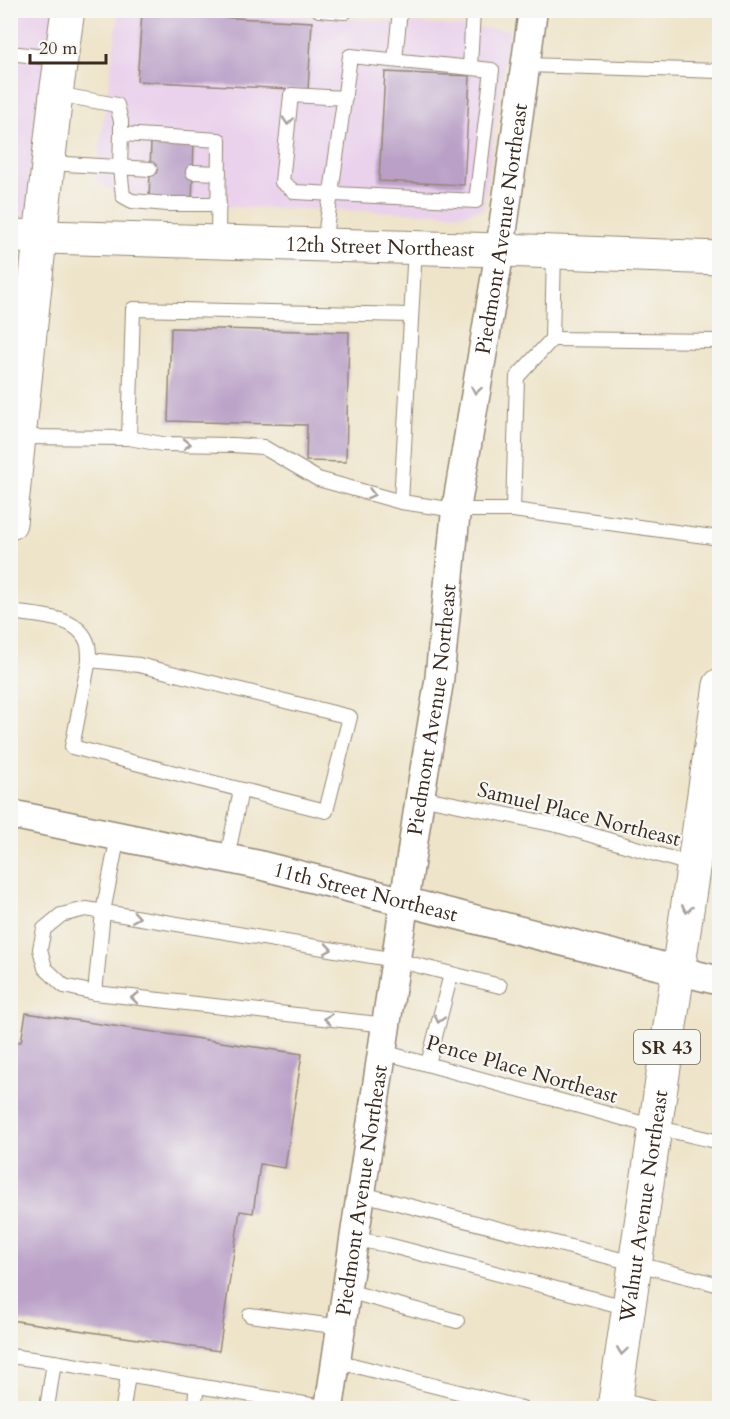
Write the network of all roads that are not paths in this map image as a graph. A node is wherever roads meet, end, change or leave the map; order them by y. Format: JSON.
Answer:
{"nodes":[{"id":1,"x":68,"y":10,"type":"edge"},
{"id":2,"x":319,"y":10,"type":"edge"},
{"id":3,"x":400,"y":10,"type":"edge"},
{"id":4,"x":473,"y":10,"type":"edge"},
{"id":5,"x":534,"y":10,"type":"edge"},
{"id":6,"x":345,"y":12,"type":"edge"},
{"id":7,"x":10,"y":53,"type":"edge"},
{"id":8,"x":61,"y":59,"type":"junction"},
{"id":9,"x":395,"y":60,"type":"junction"},
{"id":10,"x":526,"y":64,"type":"junction"},
{"id":11,"x":470,"y":68,"type":"junction"},
{"id":12,"x":720,"y":71,"type":"edge"},
{"id":13,"x":56,"y":94,"type":"junction"},
{"id":14,"x":345,"y":98,"type":"junction"},
{"id":15,"x":121,"y":134,"type":"junction"},
{"id":16,"x":49,"y":163,"type":"junction"},
{"id":17,"x":120,"y":168,"type":"junction"},
{"id":18,"x":150,"y":169,"type":"dead end"},
{"id":19,"x":194,"y":172,"type":"dead end"},
{"id":20,"x":219,"y":174,"type":"junction"},
{"id":21,"x":331,"y":194,"type":"junction"},
{"id":22,"x":219,"y":204,"type":"junction"},
{"id":23,"x":25,"y":237,"type":"edge"},
{"id":24,"x":219,"y":242,"type":"junction"},
{"id":25,"x":324,"y":245,"type":"junction"},
{"id":26,"x":415,"y":247,"type":"junction"},
{"id":27,"x":500,"y":249,"type":"junction"},
{"id":28,"x":554,"y":252,"type":"junction"},
{"id":29,"x":720,"y":258,"type":"edge"},
{"id":30,"x":411,"y":315,"type":"junction"},
{"id":31,"x":552,"y":339,"type":"junction"},
{"id":32,"x":715,"y":341,"type":"dead end"},
{"id":33,"x":16,"y":437,"type":"edge"},
{"id":34,"x":129,"y":438,"type":"junction"},
{"id":35,"x":401,"y":502,"type":"junction"},
{"id":36,"x":456,"y":510,"type":"junction"},
{"id":37,"x":513,"y":510,"type":"junction"},
{"id":38,"x":10,"y":523,"type":"edge"},
{"id":39,"x":720,"y":538,"type":"edge"},
{"id":40,"x":10,"y":612,"type":"edge"},
{"id":41,"x":89,"y":660,"type":"junction"},
{"id":42,"x":720,"y":685,"type":"edge"},
{"id":43,"x":241,"y":790,"type":"junction"},
{"id":44,"x":420,"y":797,"type":"junction"},
{"id":45,"x":10,"y":814,"type":"edge"},
{"id":46,"x":118,"y":836,"type":"junction"},
{"id":47,"x":227,"y":858,"type":"junction"},
{"id":48,"x":693,"y":865,"type":"junction"},
{"id":49,"x":405,"y":902,"type":"junction"},
{"id":50,"x":103,"y":912,"type":"junction"},
{"id":51,"x":396,"y":960,"type":"junction"},
{"id":52,"x":678,"y":971,"type":"junction"},
{"id":53,"x":451,"y":974,"type":"junction"},
{"id":54,"x":720,"y":981,"type":"edge"},
{"id":55,"x":500,"y":986,"type":"dead end"},
{"id":56,"x":95,"y":993,"type":"junction"},
{"id":57,"x":385,"y":1038,"type":"junction"},
{"id":58,"x":428,"y":1064,"type":"junction"},
{"id":59,"x":655,"y":1128,"type":"junction"},
{"id":60,"x":720,"y":1142,"type":"edge"},
{"id":61,"x":362,"y":1194,"type":"junction"},
{"id":62,"x":355,"y":1239,"type":"junction"},
{"id":63,"x":635,"y":1264,"type":"junction"},
{"id":64,"x":720,"y":1285,"type":"edge"},
{"id":65,"x":347,"y":1291,"type":"junction"},
{"id":66,"x":628,"y":1308,"type":"junction"},
{"id":67,"x":250,"y":1315,"type":"dead end"},
{"id":68,"x":457,"y":1321,"type":"dead end"},
{"id":69,"x":342,"y":1327,"type":"junction"},
{"id":70,"x":10,"y":1356,"type":"edge"},
{"id":71,"x":336,"y":1361,"type":"junction"},
{"id":72,"x":54,"y":1362,"type":"junction"},
{"id":73,"x":128,"y":1375,"type":"junction"},
{"id":74,"x":197,"y":1386,"type":"junction"},
{"id":75,"x":269,"y":1403,"type":"edge"},
{"id":76,"x":614,"y":1404,"type":"edge"},
{"id":77,"x":47,"y":1408,"type":"edge"},
{"id":78,"x":123,"y":1408,"type":"edge"},
{"id":79,"x":194,"y":1408,"type":"edge"},
{"id":80,"x":329,"y":1408,"type":"edge"},
{"id":81,"x":522,"y":1408,"type":"edge"},
{"id":82,"x":651,"y":1408,"type":"edge"}],
"edges":[{"from":1,"to":8,"type":"main road"},
{"from":2,"to":6,"type":"lane"},
{"from":3,"to":9,"type":"lane"},
{"from":4,"to":11,"type":"lane"},
{"from":5,"to":10,"type":"street","name":"Piedmont Avenue Northeast"},
{"from":7,"to":8,"type":"lane"},
{"from":8,"to":13,"type":"main road"},
{"from":9,"to":11,"type":"lane"},
{"from":9,"to":14,"type":"lane"},
{"from":10,"to":12,"type":"lane"},
{"from":10,"to":27,"type":"street","name":"Piedmont Avenue Northeast"},
{"from":11,"to":21,"type":"lane"},
{"from":13,"to":15,"type":"lane"},
{"from":13,"to":16,"type":"main road"},
{"from":14,"to":21,"type":"lane"},
{"from":14,"to":21,"type":"lane","one_way":true},
{"from":15,"to":17,"type":"lane"},
{"from":15,"to":20,"type":"lane"},
{"from":16,"to":17,"type":"lane"},
{"from":16,"to":23,"type":"main road"},
{"from":17,"to":18,"type":"lane"},
{"from":17,"to":22,"type":"lane"},
{"from":19,"to":20,"type":"lane"},
{"from":20,"to":22,"type":"lane"},
{"from":21,"to":25,"type":"lane"},
{"from":22,"to":24,"type":"lane"},
{"from":23,"to":24,"type":"main road","name":"12th Street Northeast"},
{"from":23,"to":33,"type":"main road"},
{"from":24,"to":25,"type":"main road","name":"12th Street Northeast"},
{"from":25,"to":26,"type":"main road","name":"12th Street Northeast"},
{"from":26,"to":27,"type":"main road","name":"12th Street Northeast"},
{"from":26,"to":30,"type":"lane"},
{"from":27,"to":28,"type":"main road","name":"12th Street Northeast"},
{"from":27,"to":36,"type":"street","name":"Piedmont Avenue Northeast","one_way":true},
{"from":28,"to":29,"type":"main road","name":"12th Street Northeast"},
{"from":28,"to":31,"type":"lane"},
{"from":30,"to":34,"type":"lane"},
{"from":30,"to":35,"type":"lane"},
{"from":31,"to":32,"type":"lane"},
{"from":31,"to":37,"type":"lane"},
{"from":33,"to":34,"type":"lane"},
{"from":33,"to":38,"type":"main road"},
{"from":34,"to":35,"type":"lane","one_way":true},
{"from":35,"to":36,"type":"lane"},
{"from":36,"to":37,"type":"lane"},
{"from":36,"to":44,"type":"street","name":"Piedmont Avenue Northeast"},
{"from":37,"to":39,"type":"lane"},
{"from":40,"to":41,"type":"lane"},
{"from":41,"to":43,"type":"lane"},
{"from":41,"to":43,"type":"lane"},
{"from":42,"to":48,"type":"main road","name":"Walnut Avenue Northeast","number":"SR 43"},
{"from":43,"to":47,"type":"lane"},
{"from":44,"to":48,"type":"lane","name":"Samuel Place Northeast"},
{"from":44,"to":49,"type":"street","name":"Piedmont Avenue Northeast"},
{"from":45,"to":46,"type":"street","name":"11th Street Northeast"},
{"from":46,"to":47,"type":"street","name":"11th Street Northeast"},
{"from":46,"to":50,"type":"lane"},
{"from":47,"to":49,"type":"street","name":"11th Street Northeast"},
{"from":48,"to":52,"type":"main road","name":"Walnut Avenue Northeast","number":"SR 43","one_way":true},
{"from":49,"to":51,"type":"street","name":"Piedmont Avenue Northeast"},
{"from":49,"to":52,"type":"street","name":"11th Street Northeast"},
{"from":50,"to":51,"type":"lane","name":"Pence Place Northeast","one_way":true},
{"from":50,"to":56,"type":"lane"},
{"from":50,"to":56,"type":"lane","name":"Pence Place Northeast"},
{"from":51,"to":53,"type":"lane","name":"Pence Place Northeast"},
{"from":51,"to":57,"type":"street","name":"Piedmont Avenue Northeast"},
{"from":52,"to":54,"type":"street","name":"11th Street Northeast"},
{"from":52,"to":59,"type":"main road","name":"Walnut Avenue Northeast","number":"SR 43"},
{"from":53,"to":55,"type":"lane","name":"Pence Place Northeast"},
{"from":53,"to":58,"type":"lane","one_way":true},
{"from":57,"to":56,"type":"lane","name":"Pence Place Northeast","one_way":true},
{"from":57,"to":58,"type":"lane","name":"Pence Place Northeast"},
{"from":57,"to":61,"type":"street","name":"Piedmont Avenue Northeast"},
{"from":58,"to":59,"type":"lane","name":"Pence Place Northeast"},
{"from":59,"to":60,"type":"lane","name":"Pence Place Northeast"},
{"from":59,"to":63,"type":"main road","name":"Walnut Avenue Northeast","number":"SR 43"},
{"from":61,"to":62,"type":"street","name":"Piedmont Avenue Northeast"},
{"from":61,"to":63,"type":"lane"},
{"from":62,"to":65,"type":"street","name":"Piedmont Avenue Northeast"},
{"from":62,"to":66,"type":"lane"},
{"from":63,"to":64,"type":"lane"},
{"from":63,"to":66,"type":"main road","name":"Walnut Avenue Northeast","number":"SR 43"},
{"from":65,"to":68,"type":"lane"},
{"from":65,"to":69,"type":"street","name":"Piedmont Avenue Northeast"},
{"from":66,"to":76,"type":"main road","name":"Walnut Avenue Northeast","number":"SR 43","one_way":true},
{"from":67,"to":69,"type":"lane"},
{"from":69,"to":71,"type":"street","name":"Piedmont Avenue Northeast"},
{"from":70,"to":72,"type":"lane"},
{"from":71,"to":80,"type":"street","name":"Piedmont Avenue Northeast"},
{"from":71,"to":81,"type":"lane"},
{"from":72,"to":73,"type":"lane"},
{"from":72,"to":77,"type":"lane"},
{"from":73,"to":74,"type":"lane"},
{"from":73,"to":78,"type":"lane"},
{"from":74,"to":75,"type":"lane"},
{"from":74,"to":79,"type":"lane"},
{"from":75,"to":80,"type":"lane"},
{"from":76,"to":82,"type":"lane"}]}
